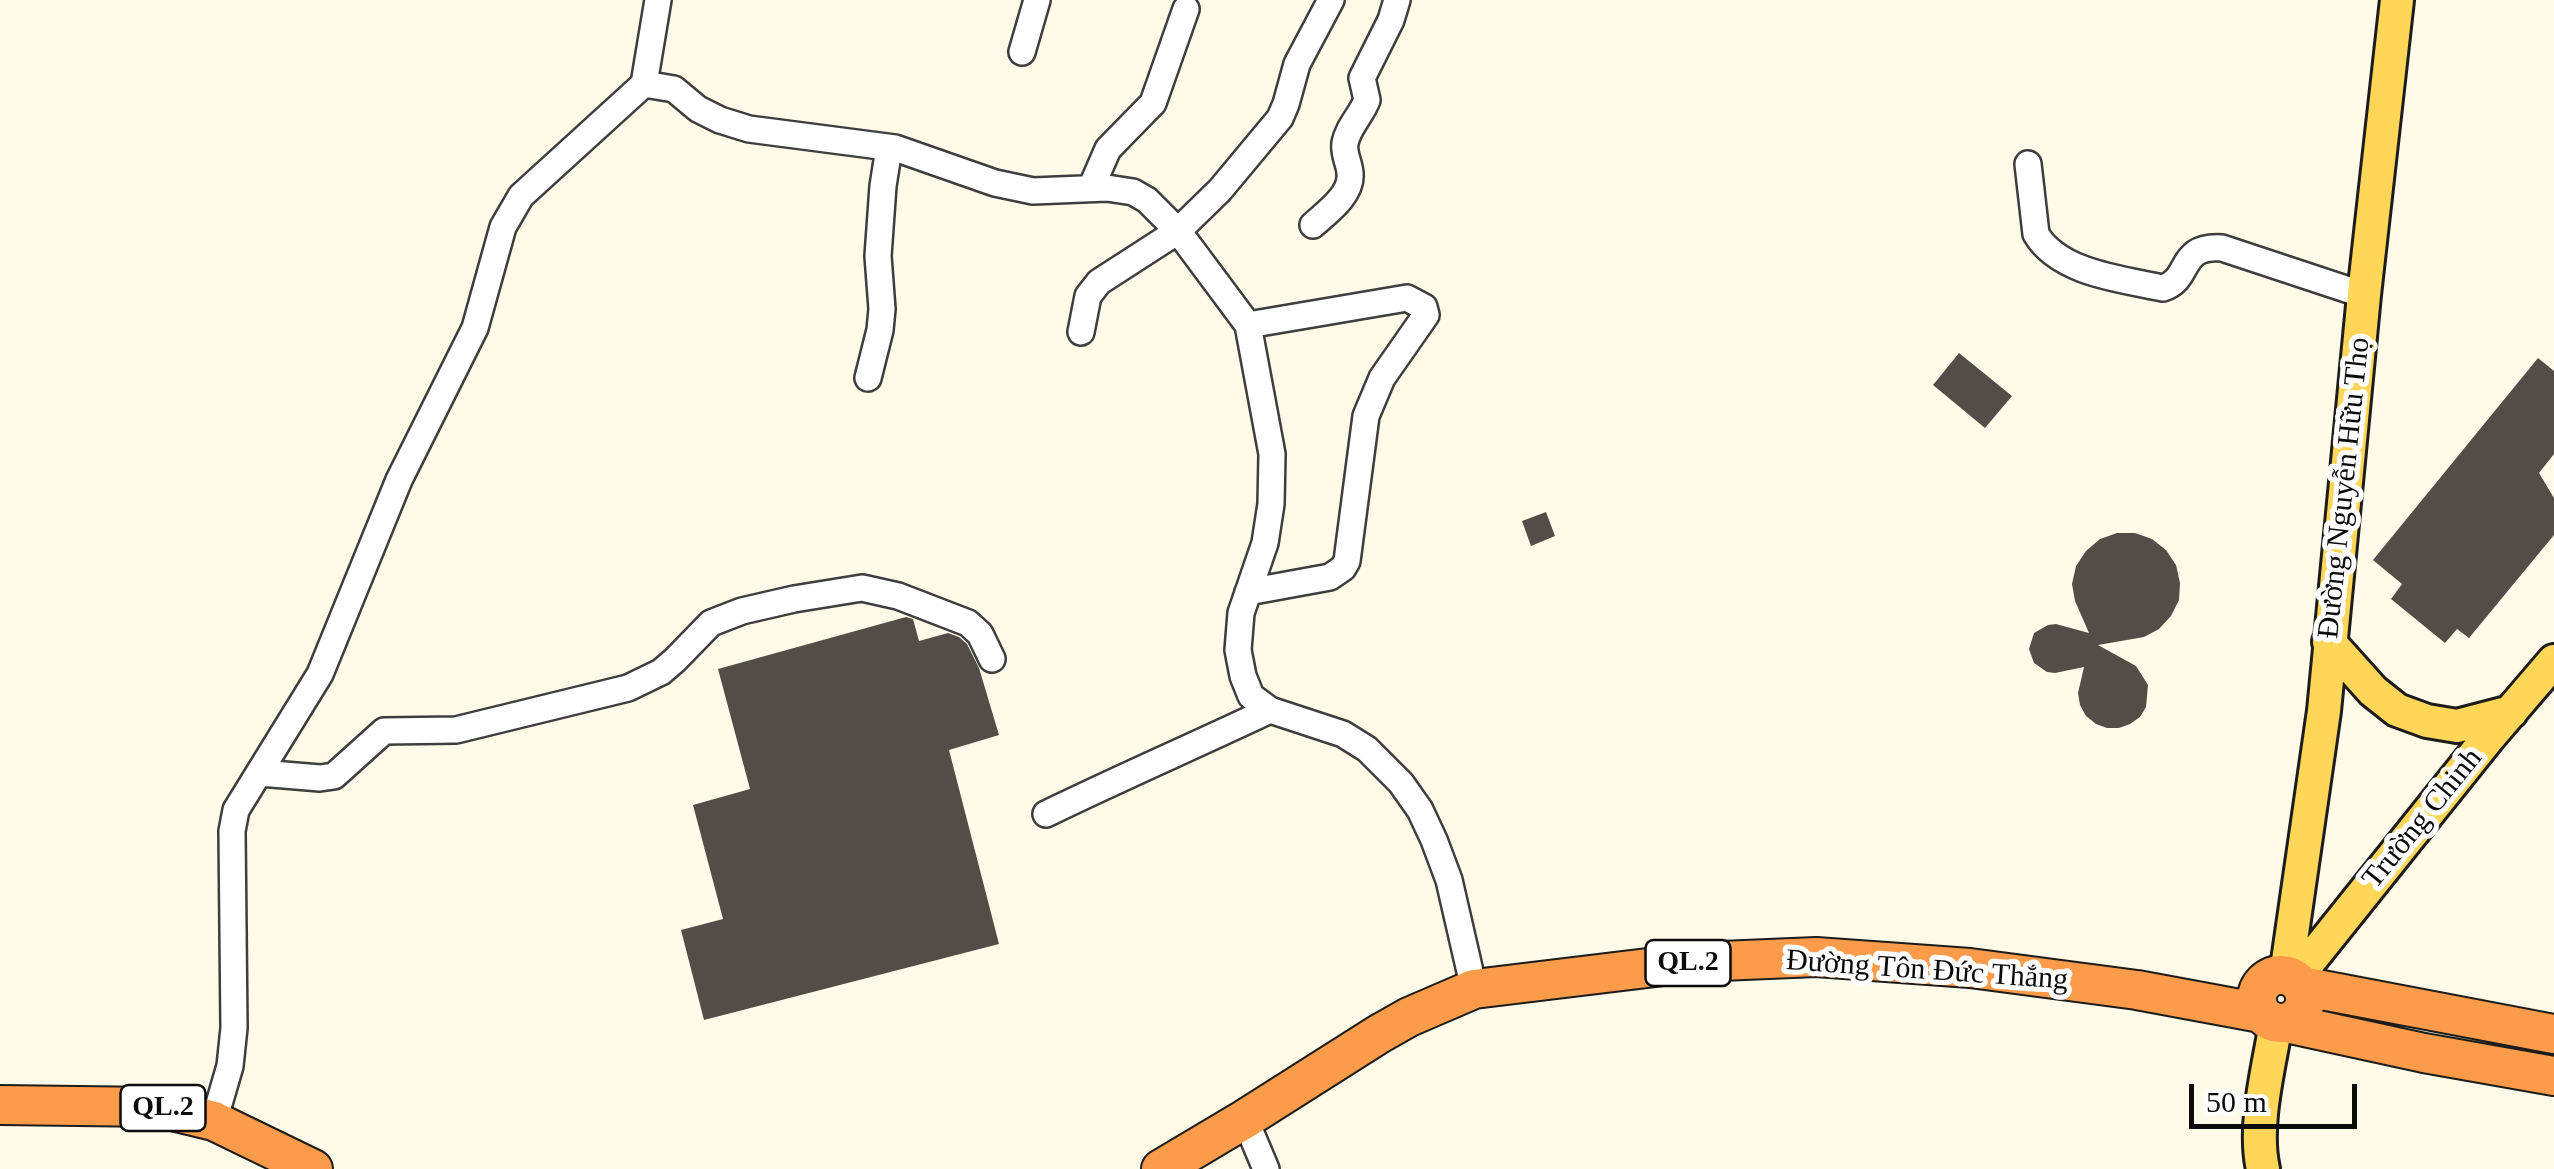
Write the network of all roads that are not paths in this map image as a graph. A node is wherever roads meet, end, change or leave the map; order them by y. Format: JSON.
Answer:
{"nodes":[{"id":1,"x":658,"y":0,"type":"edge"},
{"id":2,"x":1037,"y":0,"type":"edge"},
{"id":3,"x":1331,"y":0,"type":"edge"},
{"id":4,"x":1398,"y":0,"type":"edge"},
{"id":5,"x":2397,"y":0,"type":"edge"},
{"id":6,"x":1186,"y":9,"type":"dead end"},
{"id":7,"x":1022,"y":52,"type":"dead end"},
{"id":8,"x":644,"y":84,"type":"junction"},
{"id":9,"x":889,"y":148,"type":"junction"},
{"id":10,"x":2028,"y":164,"type":"dead end"},
{"id":11,"x":1091,"y":188,"type":"junction"},
{"id":12,"x":1313,"y":226,"type":"dead end"},
{"id":13,"x":1178,"y":232,"type":"junction"},
{"id":14,"x":2364,"y":295,"type":"junction"},
{"id":15,"x":1248,"y":325,"type":"junction"},
{"id":16,"x":1081,"y":332,"type":"dead end"},
{"id":17,"x":868,"y":378,"type":"dead end"},
{"id":18,"x":1248,"y":592,"type":"junction"},
{"id":19,"x":2330,"y":642,"type":"junction"},
{"id":20,"x":992,"y":659,"type":"dead end"},
{"id":21,"x":2554,"y":661,"type":"edge"},
{"id":22,"x":1270,"y":710,"type":"junction"},
{"id":23,"x":2511,"y":712,"type":"junction"},
{"id":24,"x":260,"y":773,"type":"junction"},
{"id":25,"x":1046,"y":814,"type":"dead end"},
{"id":26,"x":2294,"y":980,"type":"junction"},
{"id":27,"x":1474,"y":989,"type":"junction"},
{"id":28,"x":2274,"y":1020,"type":"junction"},
{"id":29,"x":2554,"y":1034,"type":"edge"},
{"id":30,"x":2554,"y":1076,"type":"edge"},
{"id":31,"x":0,"y":1104,"type":"edge"},
{"id":32,"x":1245,"y":1120,"type":"junction"},
{"id":33,"x":214,"y":1121,"type":"junction"},
{"id":34,"x":313,"y":1169,"type":"edge"},
{"id":35,"x":1161,"y":1169,"type":"edge"},
{"id":36,"x":1266,"y":1169,"type":"edge"},
{"id":37,"x":2263,"y":1169,"type":"edge"}],
"edges":[{"from":1,"to":8,"type":"street"},
{"from":2,"to":7,"type":"street"},
{"from":3,"to":13,"type":"street"},
{"from":4,"to":12,"type":"street"},
{"from":5,"to":14,"type":"main road","name":"Đường Nguyễn Hữu Thọ"},
{"from":6,"to":11,"type":"street"},
{"from":8,"to":9,"type":"street"},
{"from":8,"to":24,"type":"street"},
{"from":9,"to":11,"type":"street"},
{"from":9,"to":17,"type":"street"},
{"from":10,"to":14,"type":"street"},
{"from":11,"to":13,"type":"street"},
{"from":13,"to":15,"type":"street"},
{"from":13,"to":16,"type":"street"},
{"from":14,"to":19,"type":"main road","name":"Đường Nguyễn Hữu Thọ"},
{"from":15,"to":18,"type":"street"},
{"from":15,"to":18,"type":"street"},
{"from":18,"to":22,"type":"street"},
{"from":19,"to":23,"type":"main road"},
{"from":19,"to":26,"type":"main road","name":"Đường Nguyễn Hữu Thọ"},
{"from":20,"to":24,"type":"street"},
{"from":21,"to":23,"type":"main road","name":"Trường Chinh"},
{"from":22,"to":25,"type":"street"},
{"from":22,"to":27,"type":"street"},
{"from":23,"to":26,"type":"main road","name":"Trường Chinh"},
{"from":24,"to":33,"type":"street"},
{"from":26,"to":28,"type":"highway"},
{"from":26,"to":29,"type":"highway"},
{"from":27,"to":28,"type":"highway","name":"Đường Tôn Đức Thắng","number":"QL.2"},
{"from":27,"to":32,"type":"highway","name":"Đường Tôn Đức Thắng","number":"QL.2"},
{"from":28,"to":30,"type":"highway","number":"QL.2"},
{"from":28,"to":37,"type":"main road"},
{"from":31,"to":33,"type":"highway","number":"QL.2"},
{"from":32,"to":35,"type":"highway","name":"Đường Tôn Đức Thắng","number":"QL.2"},
{"from":32,"to":36,"type":"street"},
{"from":33,"to":34,"type":"highway","number":"QL.2"}]}
